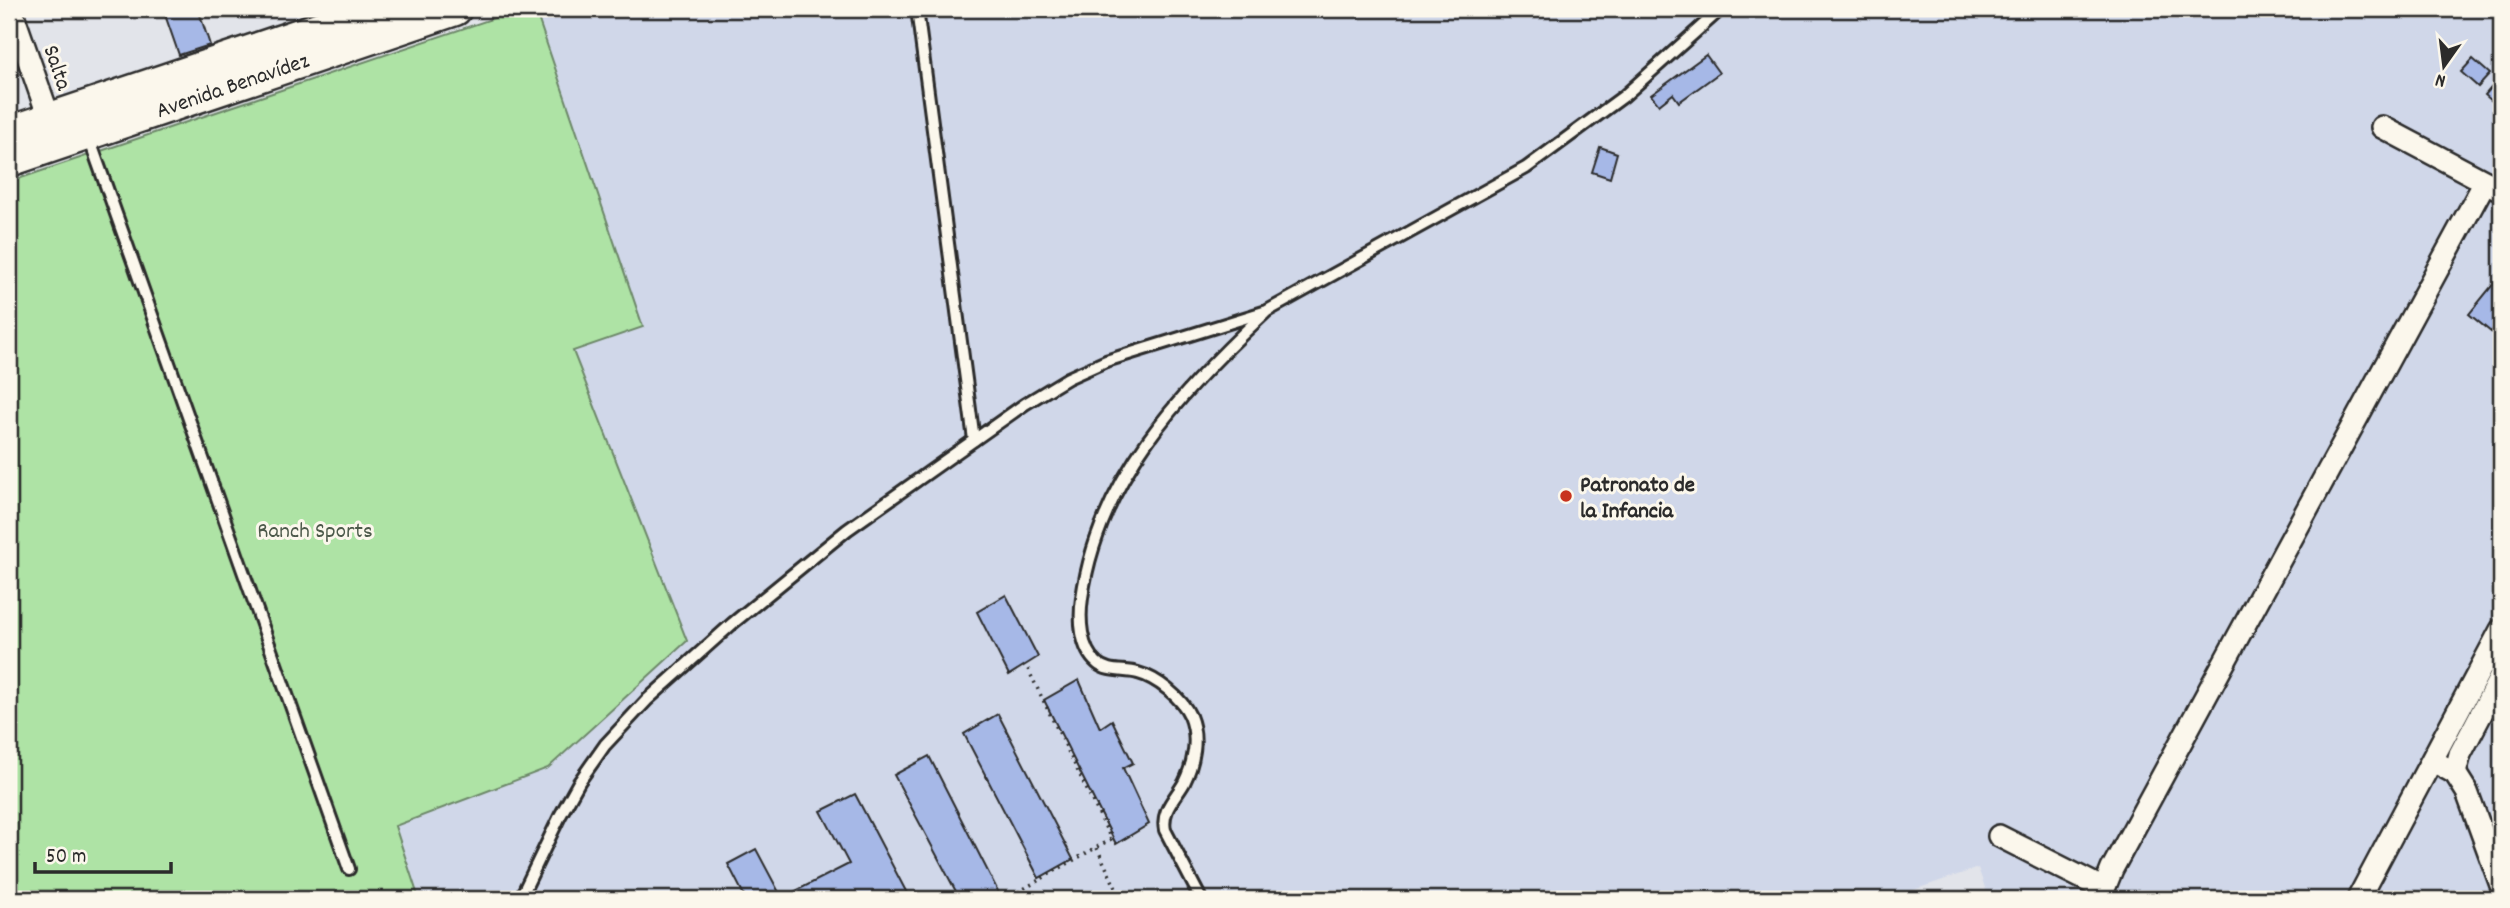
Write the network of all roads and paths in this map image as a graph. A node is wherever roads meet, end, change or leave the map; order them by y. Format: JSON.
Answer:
{"nodes":[{"id":1,"x":11,"y":9,"type":"edge"},
{"id":2,"x":455,"y":9,"type":"edge"},
{"id":3,"x":917,"y":9,"type":"edge"},
{"id":4,"x":1721,"y":9,"type":"edge"},
{"id":5,"x":361,"y":19,"type":"edge"},
{"id":6,"x":2382,"y":127,"type":"dead end"},
{"id":7,"x":65,"y":131,"type":"junction"},
{"id":8,"x":9,"y":133,"type":"edge"},
{"id":9,"x":9,"y":160,"type":"edge"},
{"id":10,"x":2493,"y":186,"type":"edge"},
{"id":11,"x":1267,"y":311,"type":"junction"},
{"id":12,"x":974,"y":440,"type":"junction"},
{"id":13,"x":2501,"y":630,"type":"edge"},
{"id":14,"x":1026,"y":665,"type":"dead end"},
{"id":15,"x":2501,"y":676,"type":"edge"},
{"id":16,"x":2466,"y":695,"type":"junction"},
{"id":17,"x":2494,"y":709,"type":"edge"},
{"id":18,"x":2433,"y":761,"type":"junction"},
{"id":19,"x":2455,"y":773,"type":"junction"},
{"id":20,"x":1999,"y":836,"type":"dead end"},
{"id":21,"x":1097,"y":848,"type":"junction"},
{"id":22,"x":349,"y":869,"type":"dead end"},
{"id":23,"x":2501,"y":885,"type":"edge"},
{"id":24,"x":2104,"y":894,"type":"edge"},
{"id":25,"x":520,"y":899,"type":"edge"},
{"id":26,"x":1006,"y":899,"type":"edge"},
{"id":27,"x":1121,"y":899,"type":"edge"},
{"id":28,"x":1201,"y":899,"type":"edge"},
{"id":29,"x":2358,"y":899,"type":"edge"}],
"edges":[{"from":1,"to":7,"type":"street","name":"Salta"},
{"from":2,"to":5,"type":"main road","name":"Avenida Benavídez"},
{"from":3,"to":12,"type":"lane"},
{"from":4,"to":11,"type":"lane"},
{"from":5,"to":7,"type":"main road","name":"Avenida Benavídez"},
{"from":6,"to":10,"type":"street"},
{"from":7,"to":8,"type":"main road","name":"Avenida Benavídez"},
{"from":7,"to":9,"type":"main road","name":"Avenida Benavídez"},
{"from":7,"to":22,"type":"lane"},
{"from":10,"to":24,"type":"street"},
{"from":11,"to":12,"type":"lane"},
{"from":11,"to":28,"type":"lane"},
{"from":12,"to":25,"type":"lane"},
{"from":13,"to":16,"type":"street"},
{"from":14,"to":21,"type":"path"},
{"from":15,"to":17,"type":"street"},
{"from":16,"to":17,"type":"street"},
{"from":16,"to":18,"type":"street"},
{"from":17,"to":19,"type":"street"},
{"from":18,"to":19,"type":"street"},
{"from":18,"to":29,"type":"street"},
{"from":19,"to":23,"type":"street"},
{"from":20,"to":24,"type":"street"},
{"from":21,"to":26,"type":"path"},
{"from":21,"to":27,"type":"path"}]}
